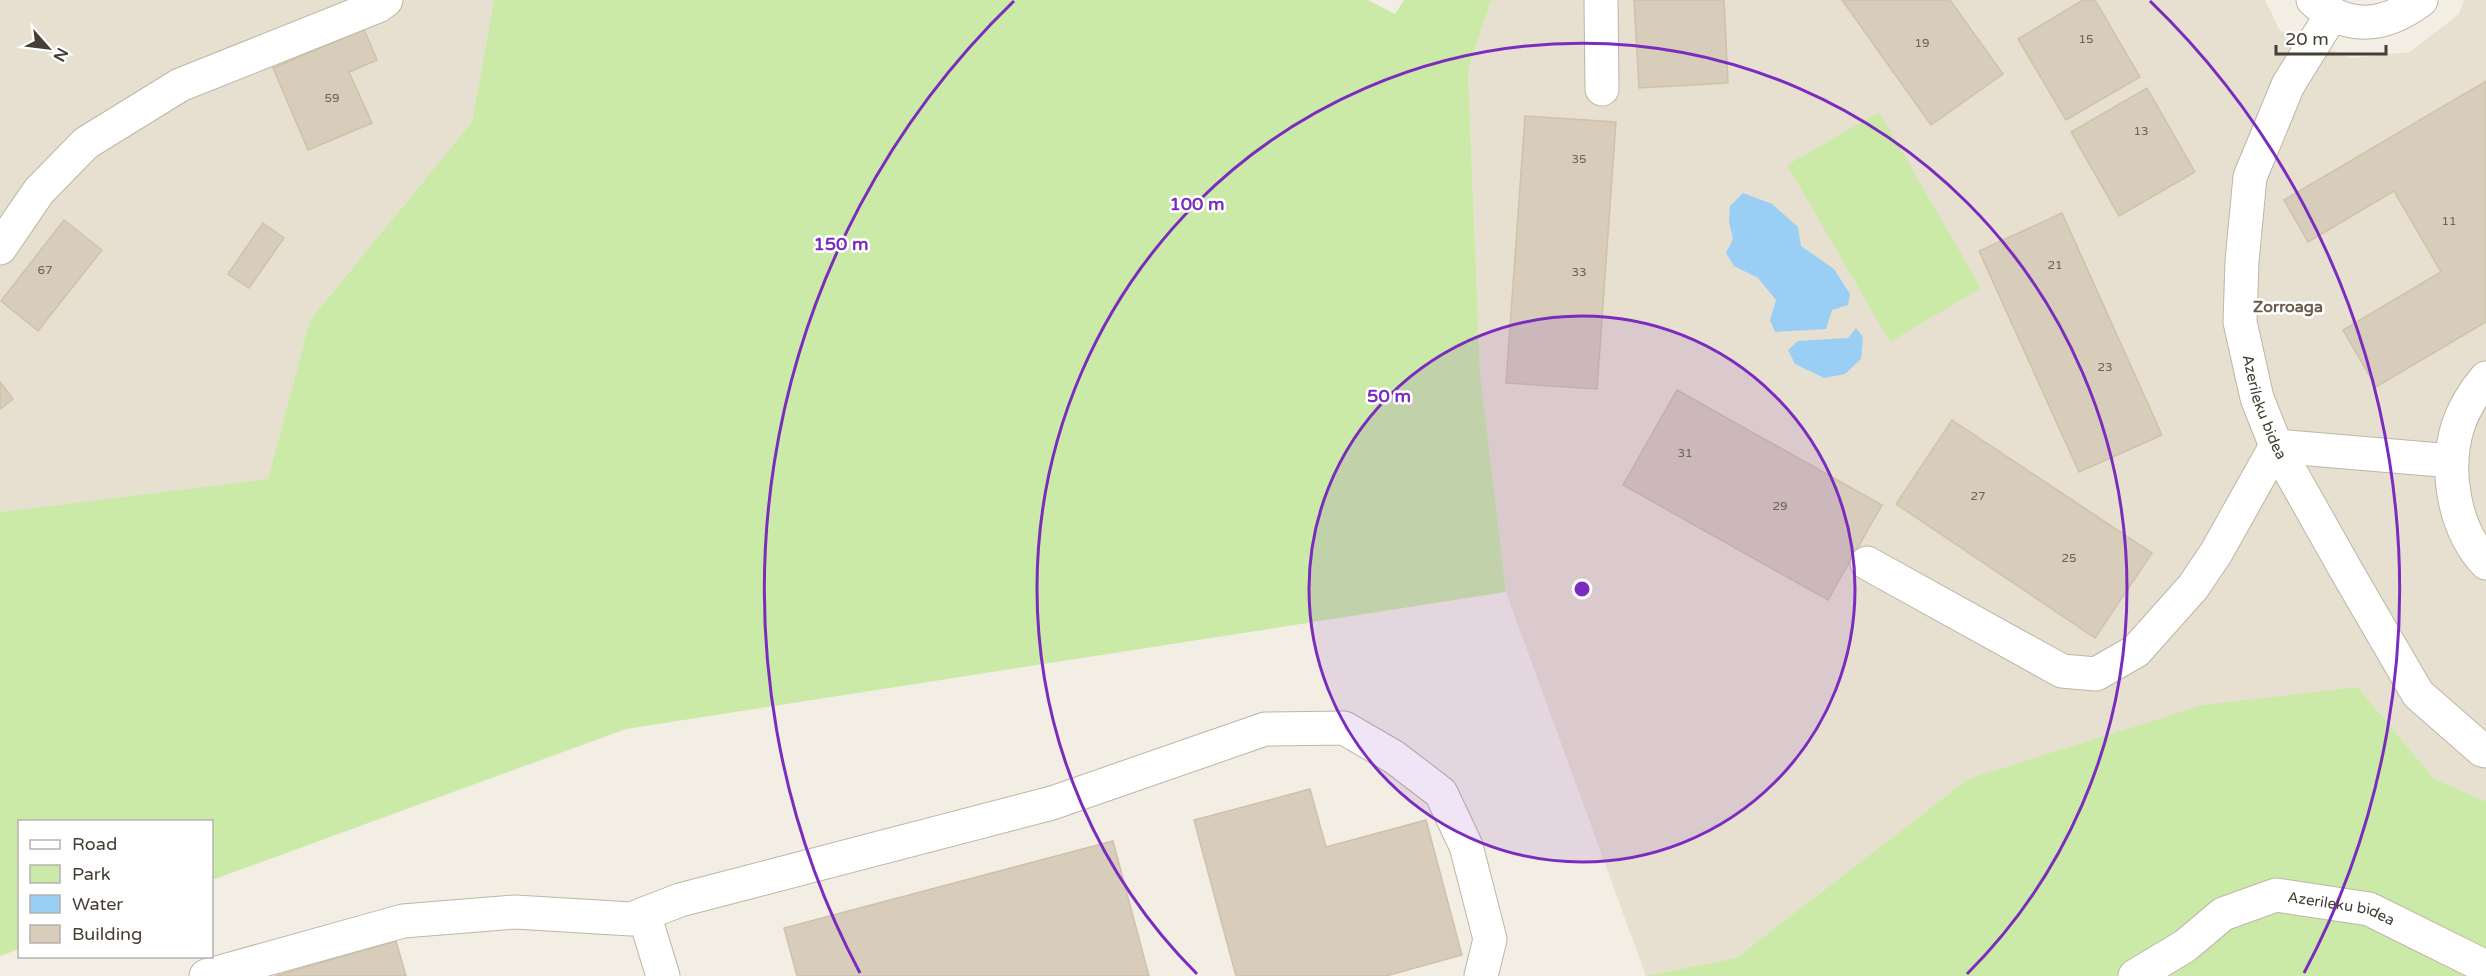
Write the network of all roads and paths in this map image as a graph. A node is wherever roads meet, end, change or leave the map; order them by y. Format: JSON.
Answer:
{"nodes":[{"id":1,"x":386,"y":0,"type":"edge"},
{"id":2,"x":1601,"y":0,"type":"edge"},
{"id":3,"x":2421,"y":0,"type":"edge"},
{"id":4,"x":2322,"y":7,"type":"edge"},
{"id":5,"x":1602,"y":89,"type":"dead end"},
{"id":6,"x":0,"y":248,"type":"edge"},
{"id":7,"x":2486,"y":378,"type":"edge"},
{"id":8,"x":2276,"y":446,"type":"junction"},
{"id":9,"x":2452,"y":461,"type":"junction"},
{"id":10,"x":1867,"y":563,"type":"dead end"},
{"id":11,"x":2486,"y":563,"type":"edge"},
{"id":12,"x":2486,"y":751,"type":"edge"},
{"id":13,"x":644,"y":914,"type":"junction"},
{"id":14,"x":2486,"y":966,"type":"edge"},
{"id":15,"x":206,"y":976,"type":"edge"},
{"id":16,"x":663,"y":976,"type":"edge"},
{"id":17,"x":1481,"y":976,"type":"edge"},
{"id":18,"x":2135,"y":976,"type":"edge"}],
"edges":[{"from":1,"to":6,"type":"street"},
{"from":2,"to":5,"type":"street"},
{"from":3,"to":4,"type":"street"},
{"from":4,"to":8,"type":"street","name":"Azerileku bidea"},
{"from":7,"to":9,"type":"street"},
{"from":8,"to":9,"type":"street"},
{"from":8,"to":10,"type":"street"},
{"from":8,"to":12,"type":"street","name":"Azerileku bidea"},
{"from":9,"to":11,"type":"street"},
{"from":13,"to":15,"type":"street"},
{"from":13,"to":16,"type":"street"},
{"from":13,"to":17,"type":"street"},
{"from":14,"to":18,"type":"street","name":"Azerileku bidea"}]}
